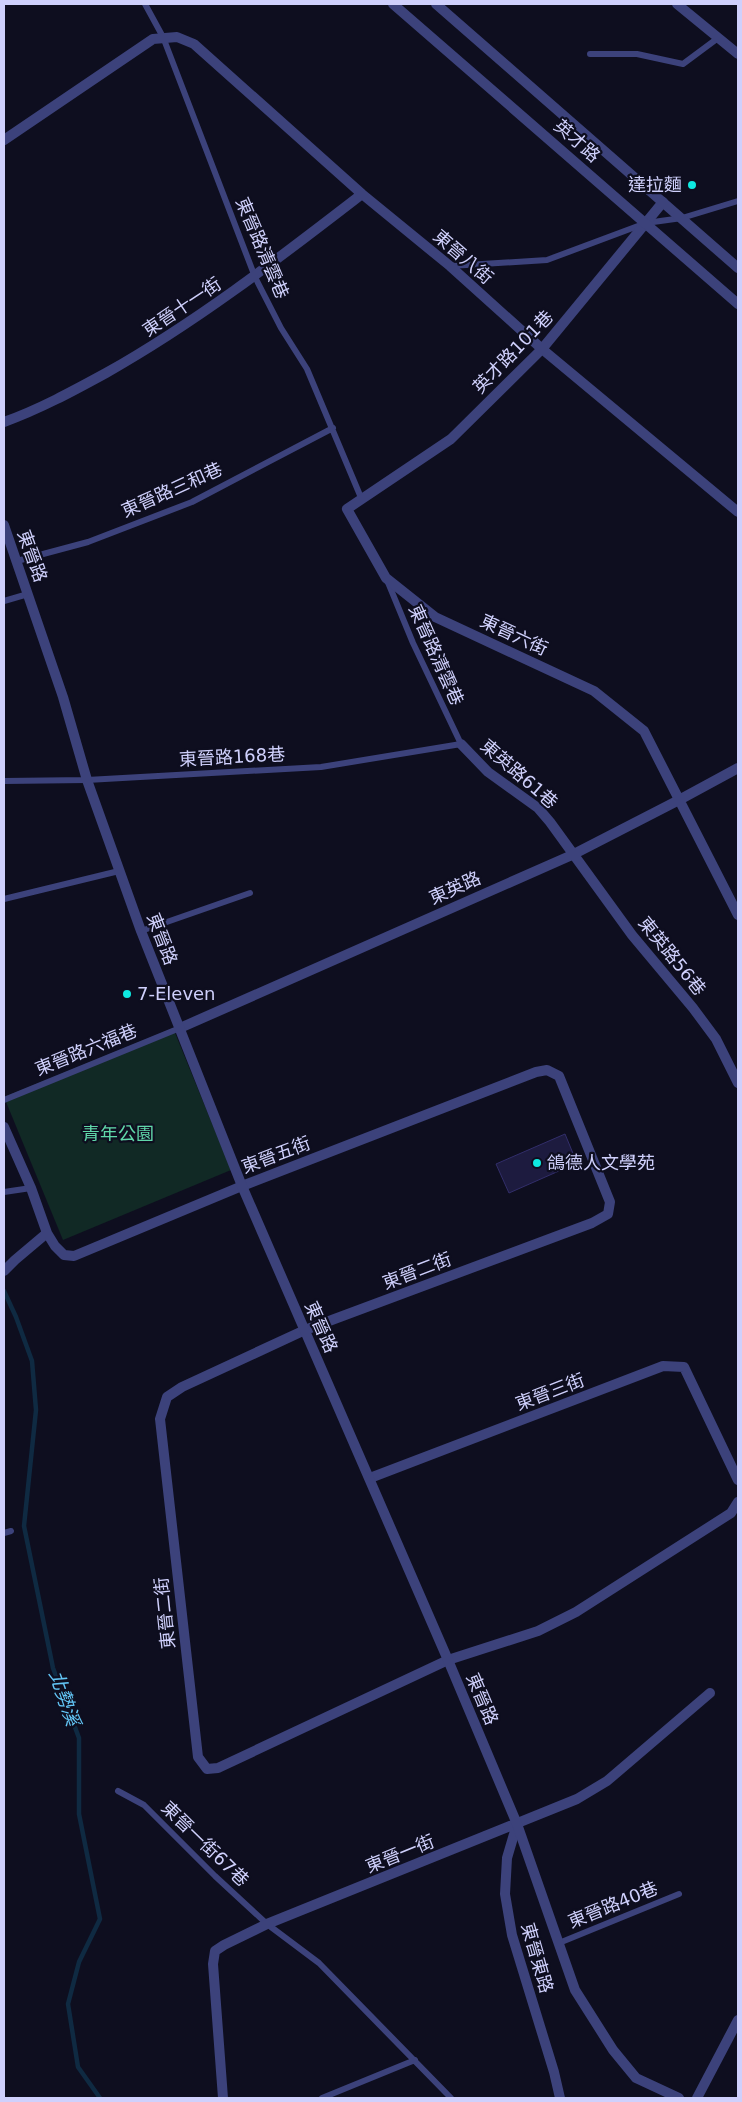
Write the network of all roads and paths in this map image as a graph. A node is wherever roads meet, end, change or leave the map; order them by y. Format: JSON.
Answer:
{"nodes":[{"id":1,"x":146,"y":4,"type":"edge"},
{"id":2,"x":393,"y":4,"type":"edge"},
{"id":3,"x":436,"y":4,"type":"edge"},
{"id":4,"x":677,"y":4,"type":"edge"},
{"id":5,"x":163,"y":37,"type":"junction"},
{"id":6,"x":718,"y":38,"type":"junction"},
{"id":7,"x":590,"y":54,"type":"dead end"},
{"id":8,"x":738,"y":54,"type":"edge"},
{"id":9,"x":4,"y":140,"type":"edge"},
{"id":10,"x":362,"y":194,"type":"junction"},
{"id":11,"x":738,"y":201,"type":"edge"},
{"id":12,"x":663,"y":202,"type":"junction"},
{"id":13,"x":682,"y":218,"type":"junction"},
{"id":14,"x":646,"y":223,"type":"junction"},
{"id":15,"x":450,"y":266,"type":"junction"},
{"id":16,"x":738,"y":268,"type":"edge"},
{"id":17,"x":255,"y":277,"type":"junction"},
{"id":18,"x":738,"y":304,"type":"edge"},
{"id":19,"x":542,"y":349,"type":"junction"},
{"id":20,"x":4,"y":422,"type":"edge"},
{"id":21,"x":332,"y":428,"type":"junction"},
{"id":22,"x":362,"y":500,"type":"junction"},
{"id":23,"x":738,"y":512,"type":"edge"},
{"id":24,"x":4,"y":525,"type":"edge"},
{"id":25,"x":17,"y":561,"type":"junction"},
{"id":26,"x":386,"y":578,"type":"junction"},
{"id":27,"x":28,"y":594,"type":"junction"},
{"id":28,"x":4,"y":601,"type":"edge"},
{"id":29,"x":461,"y":744,"type":"junction"},
{"id":30,"x":738,"y":768,"type":"edge"},
{"id":31,"x":86,"y":780,"type":"junction"},
{"id":32,"x":4,"y":781,"type":"edge"},
{"id":33,"x":679,"y":800,"type":"junction"},
{"id":34,"x":572,"y":855,"type":"junction"},
{"id":35,"x":120,"y":871,"type":"junction"},
{"id":36,"x":250,"y":893,"type":"dead end"},
{"id":37,"x":4,"y":899,"type":"edge"},
{"id":38,"x":738,"y":915,"type":"edge"},
{"id":39,"x":141,"y":931,"type":"junction"},
{"id":40,"x":180,"y":1028,"type":"junction"},
{"id":41,"x":738,"y":1083,"type":"edge"},
{"id":42,"x":4,"y":1100,"type":"edge"},
{"id":43,"x":4,"y":1127,"type":"edge"},
{"id":44,"x":590,"y":1151,"type":"joint"},
{"id":45,"x":242,"y":1186,"type":"junction"},
{"id":46,"x":31,"y":1188,"type":"junction"},
{"id":47,"x":4,"y":1192,"type":"edge"},
{"id":48,"x":47,"y":1233,"type":"junction"},
{"id":49,"x":4,"y":1271,"type":"edge"},
{"id":50,"x":305,"y":1330,"type":"junction"},
{"id":51,"x":370,"y":1478,"type":"junction"},
{"id":52,"x":738,"y":1480,"type":"edge"},
{"id":53,"x":738,"y":1502,"type":"edge"},
{"id":54,"x":448,"y":1660,"type":"junction"},
{"id":55,"x":710,"y":1693,"type":"dead end"},
{"id":56,"x":118,"y":1791,"type":"dead end"},
{"id":57,"x":517,"y":1824,"type":"junction"},
{"id":58,"x":679,"y":1894,"type":"dead end"},
{"id":59,"x":267,"y":1924,"type":"junction"},
{"id":60,"x":559,"y":1943,"type":"junction"},
{"id":61,"x":738,"y":2020,"type":"edge"},
{"id":62,"x":414,"y":2060,"type":"junction"},
{"id":63,"x":223,"y":2098,"type":"edge"},
{"id":64,"x":322,"y":2098,"type":"edge"},
{"id":65,"x":451,"y":2098,"type":"edge"},
{"id":66,"x":560,"y":2098,"type":"edge"},
{"id":67,"x":679,"y":2098,"type":"edge"},
{"id":68,"x":697,"y":2098,"type":"edge"}],
"edges":[{"from":1,"to":5,"type":"lane","name":"東晉路清雲巷"},
{"from":2,"to":14,"type":"street","name":"英才路"},
{"from":3,"to":12,"type":"street","name":"英才路"},
{"from":4,"to":6,"type":"street"},
{"from":5,"to":9,"type":"street"},
{"from":5,"to":10,"type":"street","name":"東晉八街"},
{"from":5,"to":17,"type":"lane","name":"東晉路清雲巷"},
{"from":6,"to":7,"type":"lane"},
{"from":6,"to":8,"type":"street"},
{"from":10,"to":15,"type":"street","name":"東晉八街"},
{"from":10,"to":17,"type":"street","name":"東晉十一街"},
{"from":11,"to":13,"type":"lane"},
{"from":12,"to":13,"type":"street","name":"英才路"},
{"from":12,"to":14,"type":"street","name":"英才路101巷"},
{"from":13,"to":14,"type":"lane"},
{"from":13,"to":16,"type":"street","name":"英才路"},
{"from":14,"to":15,"type":"lane"},
{"from":14,"to":18,"type":"street","name":"英才路"},
{"from":14,"to":19,"type":"street","name":"英才路101巷"},
{"from":15,"to":19,"type":"street","name":"東晉八街"},
{"from":17,"to":20,"type":"street","name":"東晉十一街"},
{"from":17,"to":21,"type":"lane","name":"東晉路清雲巷"},
{"from":19,"to":22,"type":"street","name":"英才路101巷"},
{"from":19,"to":23,"type":"street","name":"東晉八街"},
{"from":21,"to":22,"type":"lane","name":"東晉路清雲巷"},
{"from":21,"to":25,"type":"lane","name":"東晉路三和巷"},
{"from":22,"to":26,"type":"street","name":"東晉六街"},
{"from":24,"to":25,"type":"street","name":"東晉路"},
{"from":25,"to":27,"type":"street","name":"東晉路"},
{"from":26,"to":29,"type":"lane","name":"東晉路清雲巷"},
{"from":26,"to":33,"type":"street","name":"東晉六街"},
{"from":27,"to":28,"type":"lane"},
{"from":27,"to":31,"type":"street","name":"東晉路"},
{"from":29,"to":31,"type":"lane","name":"東晉路168巷"},
{"from":29,"to":34,"type":"street","name":"東英路61巷"},
{"from":30,"to":33,"type":"street","name":"東英路"},
{"from":31,"to":32,"type":"lane","name":"東晉路168巷"},
{"from":31,"to":35,"type":"street","name":"東晉路"},
{"from":33,"to":34,"type":"street","name":"東英路"},
{"from":33,"to":38,"type":"street","name":"東晉六街"},
{"from":34,"to":40,"type":"street","name":"東英路"},
{"from":34,"to":41,"type":"street","name":"東英路56巷"},
{"from":35,"to":37,"type":"lane"},
{"from":35,"to":39,"type":"street","name":"東晉路"},
{"from":36,"to":39,"type":"lane"},
{"from":39,"to":40,"type":"street","name":"東晉路"},
{"from":40,"to":42,"type":"lane","name":"東晉路六福巷"},
{"from":40,"to":45,"type":"street","name":"東晉路"},
{"from":43,"to":46,"type":"street","name":"東晉五街"},
{"from":44,"to":45,"type":"street","name":"東晉五街"},
{"from":44,"to":50,"type":"street","name":"東晉二街"},
{"from":45,"to":48,"type":"street","name":"東晉五街"},
{"from":45,"to":50,"type":"street","name":"東晉路"},
{"from":46,"to":47,"type":"lane"},
{"from":46,"to":48,"type":"street","name":"東晉五街"},
{"from":48,"to":49,"type":"street"},
{"from":50,"to":51,"type":"street","name":"東晉路"},
{"from":50,"to":54,"type":"street","name":"東晉二街"},
{"from":51,"to":52,"type":"street","name":"東晉三街"},
{"from":51,"to":54,"type":"street","name":"東晉路"},
{"from":53,"to":54,"type":"street","name":"東晉二街"},
{"from":54,"to":57,"type":"street","name":"東晉路"},
{"from":55,"to":57,"type":"street","name":"東晉一街"},
{"from":56,"to":59,"type":"lane","name":"東晉一街67巷"},
{"from":57,"to":59,"type":"street","name":"東晉一街"},
{"from":57,"to":60,"type":"street","name":"東晉路"},
{"from":57,"to":66,"type":"street","name":"東晉東路"},
{"from":58,"to":60,"type":"lane","name":"東晉路40巷"},
{"from":59,"to":62,"type":"lane","name":"東晉一街67巷"},
{"from":59,"to":63,"type":"street","name":"東晉一街"},
{"from":60,"to":67,"type":"street","name":"東晉路"},
{"from":61,"to":68,"type":"street"},
{"from":62,"to":64,"type":"lane"},
{"from":62,"to":65,"type":"lane","name":"東晉一街67巷"}]}
